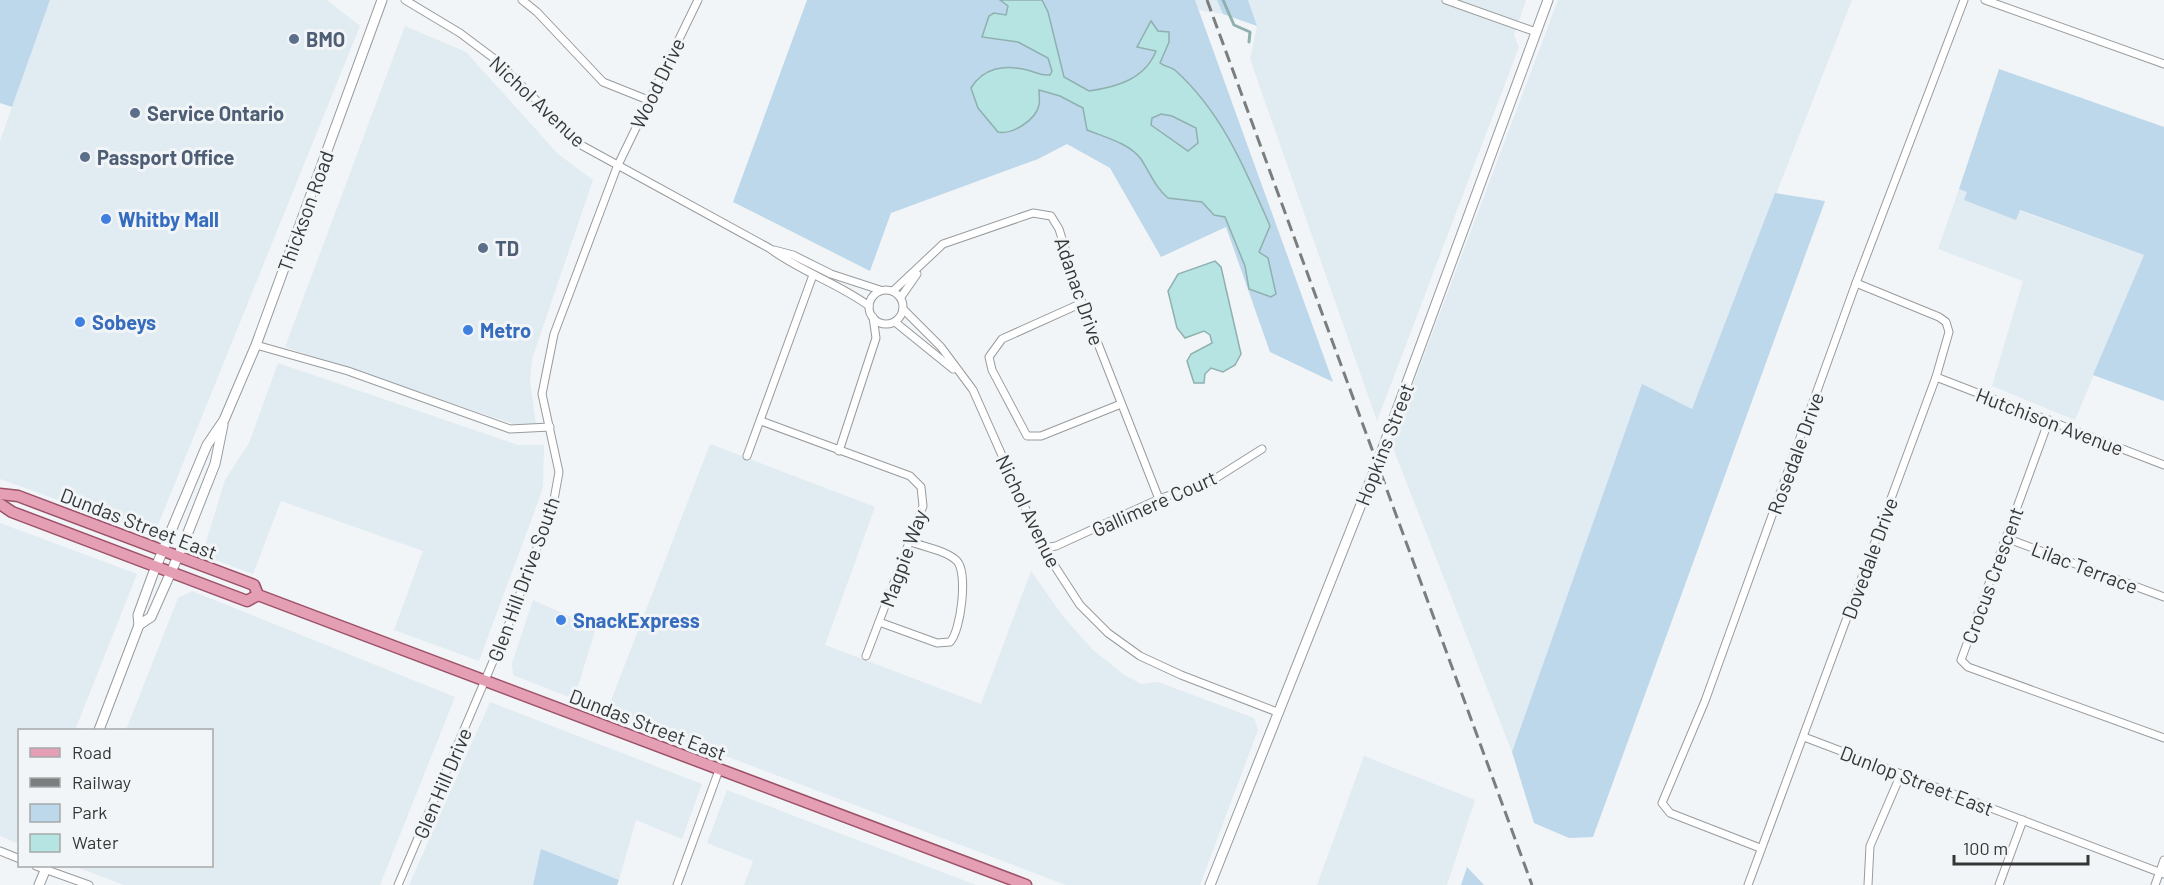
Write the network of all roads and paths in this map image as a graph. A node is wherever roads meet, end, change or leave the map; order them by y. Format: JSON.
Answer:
{"nodes":[{"id":1,"x":382,"y":0,"type":"edge"},
{"id":2,"x":405,"y":0,"type":"edge"},
{"id":3,"x":522,"y":0,"type":"edge"},
{"id":4,"x":698,"y":0,"type":"edge"},
{"id":5,"x":1446,"y":0,"type":"edge"},
{"id":6,"x":1548,"y":0,"type":"edge"},
{"id":7,"x":1964,"y":0,"type":"edge"},
{"id":8,"x":1985,"y":0,"type":"edge"},
{"id":9,"x":1536,"y":32,"type":"junction"},
{"id":10,"x":2164,"y":64,"type":"edge"},
{"id":11,"x":648,"y":100,"type":"junction"},
{"id":12,"x":617,"y":167,"type":"junction"},
{"id":13,"x":769,"y":249,"type":"junction"},
{"id":14,"x":922,"y":264,"type":"junction"},
{"id":15,"x":813,"y":275,"type":"junction"},
{"id":16,"x":1856,"y":284,"type":"junction"},
{"id":17,"x":880,"y":290,"type":"junction"},
{"id":18,"x":893,"y":291,"type":"junction"},
{"id":19,"x":901,"y":297,"type":"junction"},
{"id":20,"x":1082,"y":303,"type":"junction"},
{"id":21,"x":869,"y":306,"type":"junction"},
{"id":22,"x":903,"y":309,"type":"junction"},
{"id":23,"x":873,"y":317,"type":"junction"},
{"id":24,"x":892,"y":323,"type":"junction"},
{"id":25,"x":876,"y":338,"type":"junction"},
{"id":26,"x":256,"y":345,"type":"junction"},
{"id":27,"x":960,"y":374,"type":"junction"},
{"id":28,"x":1936,"y":378,"type":"junction"},
{"id":29,"x":1121,"y":404,"type":"junction"},
{"id":30,"x":224,"y":420,"type":"junction"},
{"id":31,"x":2049,"y":420,"type":"junction"},
{"id":32,"x":761,"y":421,"type":"junction"},
{"id":33,"x":550,"y":427,"type":"junction"},
{"id":34,"x":1262,"y":449,"type":"dead end"},
{"id":35,"x":839,"y":451,"type":"junction"},
{"id":36,"x":747,"y":456,"type":"dead end"},
{"id":37,"x":2164,"y":465,"type":"edge"},
{"id":38,"x":0,"y":494,"type":"edge"},
{"id":39,"x":1159,"y":499,"type":"junction"},
{"id":40,"x":0,"y":504,"type":"edge"},
{"id":41,"x":2006,"y":538,"type":"junction"},
{"id":42,"x":909,"y":542,"type":"junction"},
{"id":43,"x":1043,"y":548,"type":"junction"},
{"id":44,"x":163,"y":551,"type":"junction"},
{"id":45,"x":177,"y":556,"type":"junction"},
{"id":46,"x":156,"y":566,"type":"junction"},
{"id":47,"x":171,"y":572,"type":"junction"},
{"id":48,"x":258,"y":595,"type":"junction"},
{"id":49,"x":2164,"y":597,"type":"edge"},
{"id":50,"x":879,"y":622,"type":"junction"},
{"id":51,"x":139,"y":625,"type":"junction"},
{"id":52,"x":866,"y":656,"type":"dead end"},
{"id":53,"x":485,"y":681,"type":"junction"},
{"id":54,"x":1277,"y":712,"type":"junction"},
{"id":55,"x":99,"y":729,"type":"edge"},
{"id":56,"x":1804,"y":737,"type":"junction"},
{"id":57,"x":2164,"y":738,"type":"edge"},
{"id":58,"x":719,"y":770,"type":"junction"},
{"id":59,"x":1901,"y":774,"type":"junction"},
{"id":60,"x":2023,"y":820,"type":"junction"},
{"id":61,"x":1760,"y":848,"type":"junction"},
{"id":62,"x":0,"y":851,"type":"edge"},
{"id":63,"x":18,"y":858,"type":"edge"},
{"id":64,"x":2164,"y":860,"type":"edge"},
{"id":65,"x":43,"y":867,"type":"edge"},
{"id":66,"x":2162,"y":874,"type":"edge"},
{"id":67,"x":39,"y":885,"type":"edge"},
{"id":68,"x":89,"y":885,"type":"edge"},
{"id":69,"x":398,"y":885,"type":"edge"},
{"id":70,"x":677,"y":885,"type":"edge"},
{"id":71,"x":1026,"y":885,"type":"edge"},
{"id":72,"x":1210,"y":885,"type":"edge"},
{"id":73,"x":1748,"y":885,"type":"edge"},
{"id":74,"x":1868,"y":885,"type":"edge"},
{"id":75,"x":1999,"y":885,"type":"edge"},
{"id":76,"x":2155,"y":885,"type":"edge"}],
"edges":[{"from":1,"to":26,"type":"main road","name":"Thickson Road"},
{"from":2,"to":12,"type":"street","name":"Nichol Avenue"},
{"from":3,"to":11,"type":"street"},
{"from":4,"to":11,"type":"street","name":"Wood Drive"},
{"from":5,"to":9,"type":"street"},
{"from":6,"to":9,"type":"main road","name":"Hopkins Street"},
{"from":7,"to":16,"type":"street","name":"Rosedale Drive"},
{"from":8,"to":10,"type":"street"},
{"from":9,"to":54,"type":"main road","name":"Hopkins Street"},
{"from":11,"to":12,"type":"street","name":"Wood Drive"},
{"from":12,"to":13,"type":"street","name":"Nichol Avenue"},
{"from":12,"to":33,"type":"street","name":"Glen Hill Drive South"},
{"from":13,"to":15,"type":"street","name":"Nichol Avenue"},
{"from":13,"to":17,"type":"street","name":"Nichol Avenue"},
{"from":14,"to":18,"type":"street","name":"Adanac Drive"},
{"from":14,"to":19,"type":"street","name":"Adanac Drive"},
{"from":14,"to":20,"type":"street","name":"Adanac Drive"},
{"from":15,"to":21,"type":"street","name":"Nichol Avenue"},
{"from":15,"to":32,"type":"street"},
{"from":16,"to":28,"type":"street","name":"Dovedale Drive"},
{"from":16,"to":61,"type":"street","name":"Rosedale Drive"},
{"from":17,"to":18,"type":"street"},
{"from":17,"to":21,"type":"street"},
{"from":18,"to":19,"type":"street"},
{"from":19,"to":22,"type":"street"},
{"from":20,"to":29,"type":"street","name":"Adanac Drive"},
{"from":20,"to":29,"type":"street"},
{"from":21,"to":23,"type":"street"},
{"from":22,"to":24,"type":"street"},
{"from":22,"to":27,"type":"street","name":"Nichol Avenue"},
{"from":23,"to":24,"type":"street"},
{"from":23,"to":25,"type":"street"},
{"from":24,"to":25,"type":"street"},
{"from":24,"to":27,"type":"street","name":"Nichol Avenue"},
{"from":25,"to":35,"type":"street"},
{"from":26,"to":30,"type":"main road","name":"Thickson Road"},
{"from":26,"to":33,"type":"street"},
{"from":27,"to":43,"type":"street","name":"Nichol Avenue"},
{"from":28,"to":31,"type":"street","name":"Hutchison Avenue"},
{"from":28,"to":56,"type":"street","name":"Dovedale Drive"},
{"from":29,"to":39,"type":"street","name":"Adanac Drive"},
{"from":30,"to":44,"type":"main road","name":"Thickson Road"},
{"from":30,"to":45,"type":"main road","name":"Thickson Road"},
{"from":31,"to":37,"type":"street","name":"Hutchison Avenue"},
{"from":31,"to":41,"type":"street","name":"Crocus Crescent"},
{"from":32,"to":35,"type":"street","name":"Magpie Way"},
{"from":32,"to":36,"type":"street"},
{"from":33,"to":53,"type":"street","name":"Glen Hill Drive South"},
{"from":34,"to":39,"type":"street","name":"Gallimere Court"},
{"from":35,"to":42,"type":"street","name":"Magpie Way"},
{"from":38,"to":44,"type":"main road","name":"Dundas Street East"},
{"from":39,"to":43,"type":"street","name":"Gallimere Court"},
{"from":40,"to":46,"type":"main road","name":"Dundas Street East"},
{"from":41,"to":49,"type":"street","name":"Lilac Terrace"},
{"from":41,"to":57,"type":"street","name":"Crocus Crescent"},
{"from":42,"to":50,"type":"street","name":"Magpie Way"},
{"from":42,"to":50,"type":"street"},
{"from":43,"to":54,"type":"street","name":"Nichol Avenue"},
{"from":44,"to":45,"type":"main road","name":"Dundas Street East"},
{"from":44,"to":46,"type":"main road","name":"Thickson Road"},
{"from":45,"to":47,"type":"main road","name":"Thickson Road"},
{"from":45,"to":48,"type":"main road","name":"Dundas Street East"},
{"from":46,"to":47,"type":"main road","name":"Dundas Street East"},
{"from":46,"to":51,"type":"main road","name":"Thickson Road"},
{"from":47,"to":48,"type":"main road","name":"Dundas Street East"},
{"from":47,"to":51,"type":"main road","name":"Thickson Road"},
{"from":48,"to":53,"type":"main road","name":"Dundas Street East"},
{"from":50,"to":52,"type":"street","name":"Magpie Way"},
{"from":51,"to":55,"type":"main road","name":"Thickson Road"},
{"from":53,"to":58,"type":"main road","name":"Dundas Street East"},
{"from":53,"to":69,"type":"street","name":"Glen Hill Drive"},
{"from":54,"to":72,"type":"main road","name":"Hopkins Street"},
{"from":56,"to":59,"type":"street","name":"Dunlop Street East"},
{"from":56,"to":61,"type":"street","name":"Dovedale Drive"},
{"from":58,"to":70,"type":"street"},
{"from":58,"to":71,"type":"main road","name":"Dundas Street East"},
{"from":59,"to":60,"type":"street","name":"Dunlop Street East"},
{"from":59,"to":74,"type":"street"},
{"from":60,"to":66,"type":"street","name":"Dunlop Street East"},
{"from":60,"to":75,"type":"street"},
{"from":61,"to":73,"type":"street","name":"Dovedale Drive"},
{"from":62,"to":63,"type":"street"},
{"from":64,"to":66,"type":"street"},
{"from":65,"to":67,"type":"main road"},
{"from":65,"to":68,"type":"street"},
{"from":66,"to":76,"type":"street"}]}
